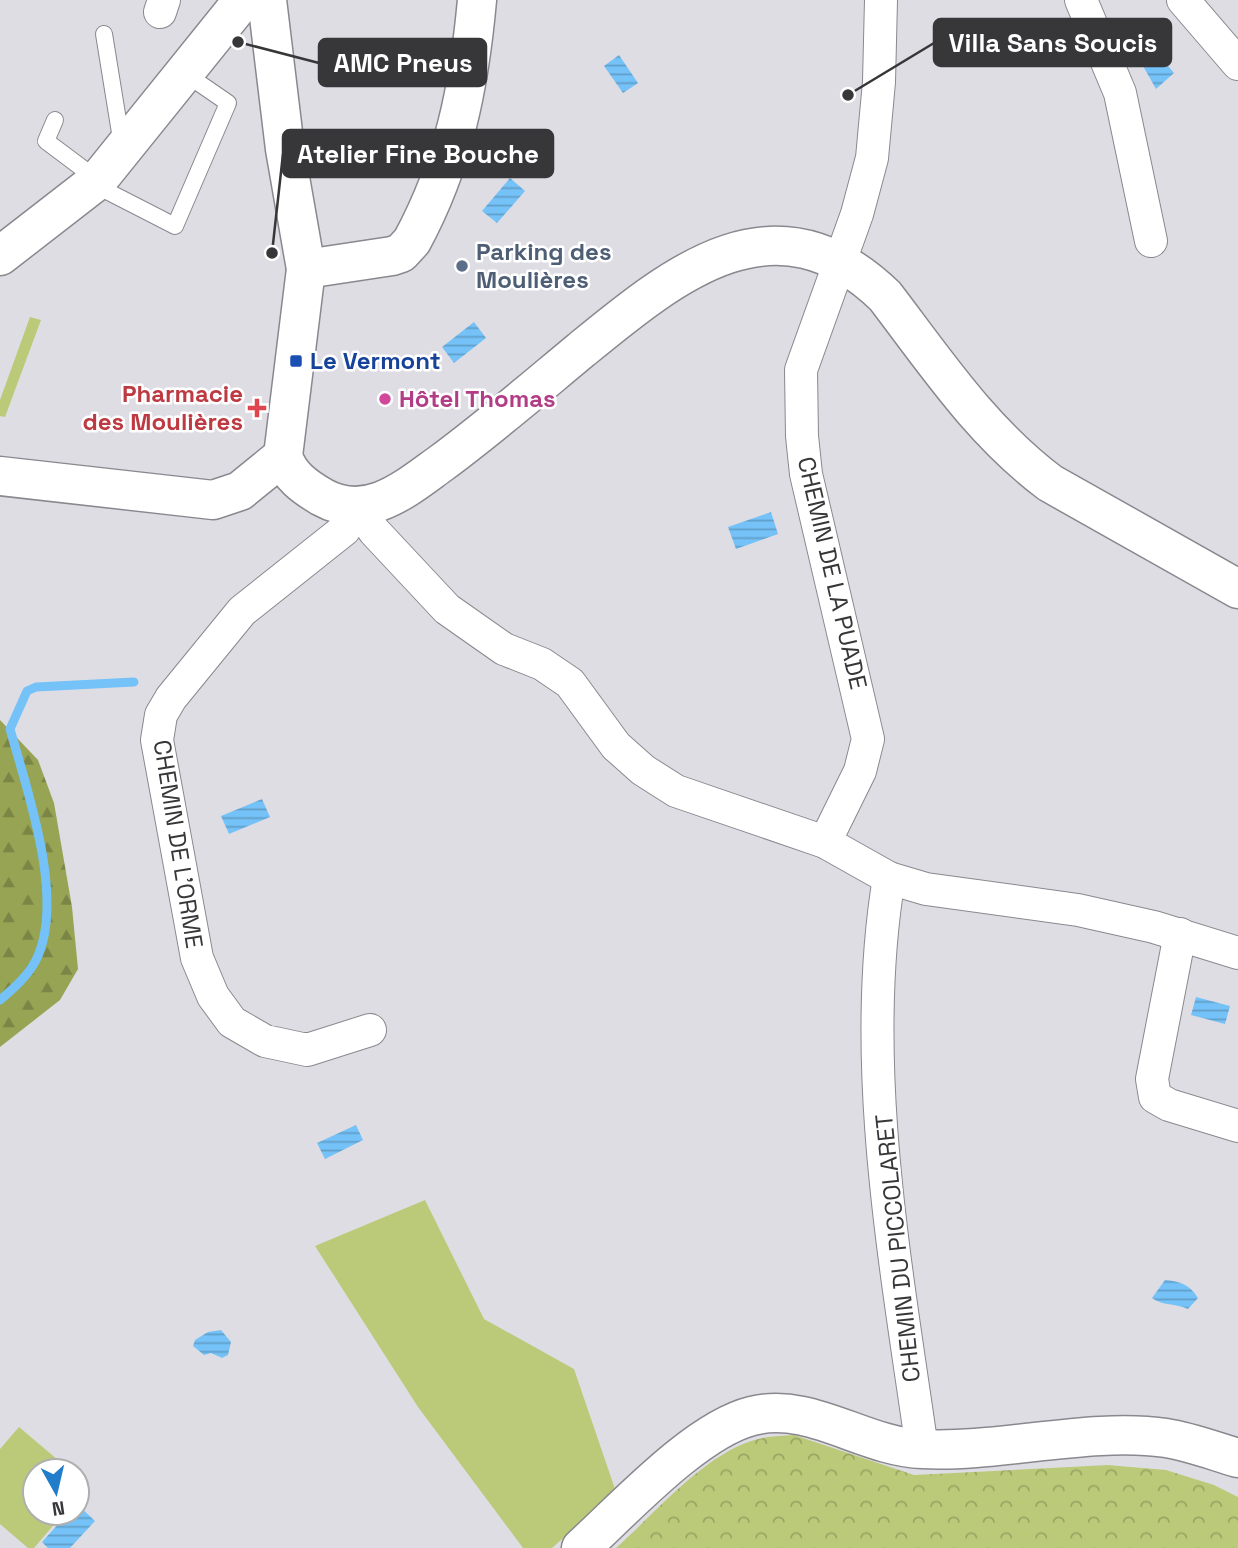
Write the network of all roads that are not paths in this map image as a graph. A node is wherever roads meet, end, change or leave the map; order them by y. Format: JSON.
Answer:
{"nodes":[{"id":1,"x":243,"y":0,"type":"edge"},
{"id":2,"x":268,"y":0,"type":"edge"},
{"id":3,"x":477,"y":0,"type":"edge"},
{"id":4,"x":881,"y":0,"type":"edge"},
{"id":5,"x":1081,"y":0,"type":"edge"},
{"id":6,"x":1183,"y":0,"type":"edge"},
{"id":7,"x":104,"y":34,"type":"dead end"},
{"id":8,"x":1238,"y":64,"type":"edge"},
{"id":9,"x":183,"y":72,"type":"junction"},
{"id":10,"x":55,"y":120,"type":"dead end"},
{"id":11,"x":123,"y":151,"type":"junction"},
{"id":12,"x":96,"y":182,"type":"junction"},
{"id":13,"x":1151,"y":241,"type":"dead end"},
{"id":14,"x":0,"y":256,"type":"edge"},
{"id":15,"x":841,"y":260,"type":"junction"},
{"id":16,"x":306,"y":269,"type":"junction"},
{"id":17,"x":283,"y":456,"type":"junction"},
{"id":18,"x":0,"y":476,"type":"edge"},
{"id":19,"x":360,"y":508,"type":"junction"},
{"id":20,"x":1238,"y":589,"type":"edge"},
{"id":21,"x":825,"y":842,"type":"junction"},
{"id":22,"x":889,"y":878,"type":"junction"},
{"id":23,"x":1180,"y":934,"type":"junction"},
{"id":24,"x":1238,"y":953,"type":"edge"},
{"id":25,"x":370,"y":1030,"type":"dead end"},
{"id":26,"x":1238,"y":1126,"type":"edge"},
{"id":27,"x":922,"y":1449,"type":"junction"},
{"id":28,"x":1238,"y":1458,"type":"edge"},
{"id":29,"x":581,"y":1548,"type":"edge"}],
"edges":[{"from":1,"to":9,"type":"street"},
{"from":2,"to":16,"type":"street"},
{"from":3,"to":16,"type":"street"},
{"from":4,"to":15,"type":"street","name":"CHEMIN DE LA PUADE"},
{"from":5,"to":13,"type":"street"},
{"from":6,"to":8,"type":"street"},
{"from":7,"to":11,"type":"lane"},
{"from":9,"to":11,"type":"street"},
{"from":9,"to":12,"type":"lane"},
{"from":10,"to":12,"type":"lane"},
{"from":11,"to":12,"type":"street"},
{"from":12,"to":14,"type":"street"},
{"from":15,"to":19,"type":"street"},
{"from":15,"to":20,"type":"street"},
{"from":15,"to":21,"type":"street","name":"CHEMIN DE LA PUADE"},
{"from":16,"to":17,"type":"street"},
{"from":17,"to":18,"type":"street"},
{"from":17,"to":19,"type":"street"},
{"from":19,"to":21,"type":"street"},
{"from":19,"to":25,"type":"street","name":"CHEMIN DE L'ORME"},
{"from":21,"to":22,"type":"street"},
{"from":22,"to":23,"type":"street"},
{"from":22,"to":27,"type":"street","name":"CHEMIN DU PICCOLARET"},
{"from":23,"to":24,"type":"street"},
{"from":23,"to":26,"type":"street"},
{"from":27,"to":28,"type":"street"},
{"from":27,"to":29,"type":"street"}]}
